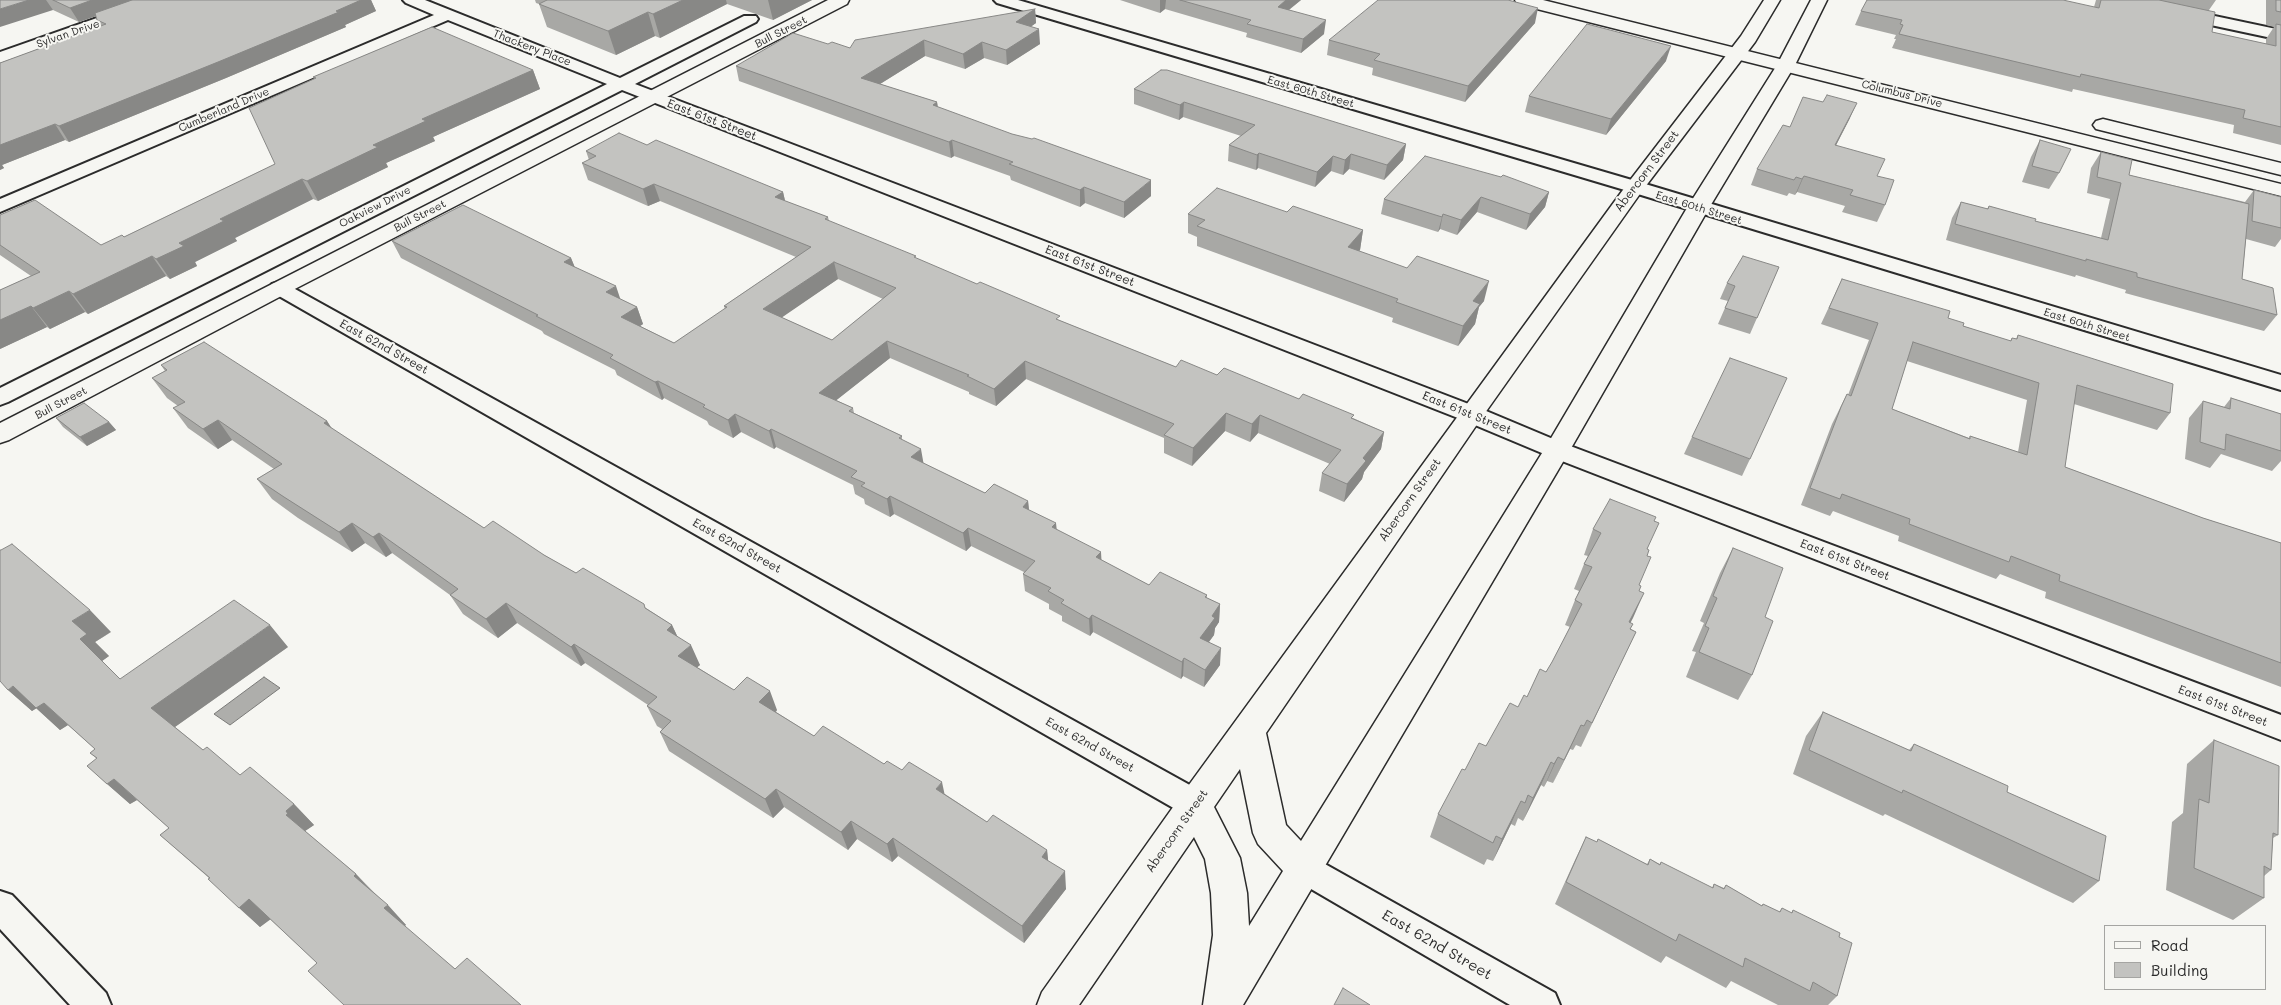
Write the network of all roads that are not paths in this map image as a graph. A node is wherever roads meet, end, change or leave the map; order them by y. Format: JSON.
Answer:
{"nodes":[{"id":1,"x":163,"y":0,"type":"edge"},
{"id":2,"x":410,"y":0,"type":"edge"},
{"id":3,"x":841,"y":0,"type":"edge"},
{"id":4,"x":1002,"y":0,"type":"edge"},
{"id":5,"x":1523,"y":0,"type":"edge"},
{"id":6,"x":1595,"y":0,"type":"edge"},
{"id":7,"x":1772,"y":0,"type":"edge"},
{"id":8,"x":1819,"y":0,"type":"edge"},
{"id":9,"x":2117,"y":0,"type":"edge"},
{"id":10,"x":1615,"y":5,"type":"dead end"},
{"id":11,"x":448,"y":15,"type":"junction"},
{"id":12,"x":750,"y":19,"type":"dead end"},
{"id":13,"x":2281,"y":35,"type":"edge"},
{"id":14,"x":1769,"y":47,"type":"junction"},
{"id":15,"x":0,"y":58,"type":"edge"},
{"id":16,"x":621,"y":83,"type":"junction"},
{"id":17,"x":654,"y":98,"type":"junction"},
{"id":18,"x":2082,"y":120,"type":"dead end"},
{"id":19,"x":2281,"y":169,"type":"edge"},
{"id":20,"x":1634,"y":187,"type":"junction"},
{"id":21,"x":2281,"y":190,"type":"edge"},
{"id":22,"x":0,"y":206,"type":"edge"},
{"id":23,"x":1698,"y":208,"type":"junction"},
{"id":24,"x":279,"y":288,"type":"junction"},
{"id":25,"x":2281,"y":383,"type":"edge"},
{"id":26,"x":0,"y":397,"type":"edge"},
{"id":27,"x":1470,"y":414,"type":"junction"},
{"id":28,"x":0,"y":434,"type":"edge"},
{"id":29,"x":1556,"y":450,"type":"junction"},
{"id":30,"x":2281,"y":728,"type":"edge"},
{"id":31,"x":1249,"y":731,"type":"junction"},
{"id":32,"x":1195,"y":804,"type":"junction"},
{"id":33,"x":1305,"y":869,"type":"junction"},
{"id":34,"x":0,"y":906,"type":"edge"},
{"id":35,"x":94,"y":1005,"type":"edge"},
{"id":36,"x":1056,"y":1005,"type":"edge"},
{"id":37,"x":1221,"y":1005,"type":"edge"},
{"id":38,"x":1544,"y":1005,"type":"edge"}],
"edges":[{"from":1,"to":15,"type":"street","name":"Sylvan Drive"},
{"from":2,"to":11,"type":"street","name":"Thackery Place"},
{"from":3,"to":17,"type":"main road","name":"Bull Street"},
{"from":4,"to":20,"type":"street","name":"East 60th Street"},
{"from":5,"to":14,"type":"main road","name":"Columbus Drive"},
{"from":6,"to":10,"type":"main road"},
{"from":7,"to":14,"type":"main road","name":"Abercorn Street"},
{"from":8,"to":14,"type":"main road","name":"Abercorn Street"},
{"from":9,"to":13,"type":"street"},
{"from":11,"to":16,"type":"street","name":"Thackery Place"},
{"from":11,"to":22,"type":"street","name":"Cumberland Drive"},
{"from":12,"to":16,"type":"street","name":"Oakview Drive"},
{"from":14,"to":20,"type":"main road","name":"Abercorn Street"},
{"from":14,"to":21,"type":"main road","name":"Columbus Drive"},
{"from":14,"to":23,"type":"main road","name":"Abercorn Street"},
{"from":16,"to":17,"type":"street","name":"Thackery Place"},
{"from":16,"to":26,"type":"street","name":"Oakview Drive"},
{"from":17,"to":24,"type":"main road","name":"Bull Street"},
{"from":17,"to":27,"type":"street","name":"East 61st Street"},
{"from":18,"to":19,"type":"main road"},
{"from":20,"to":23,"type":"street","name":"East 60th Street"},
{"from":20,"to":27,"type":"main road","name":"Abercorn Street"},
{"from":23,"to":25,"type":"street","name":"East 60th Street"},
{"from":23,"to":29,"type":"main road","name":"Abercorn Street"},
{"from":24,"to":28,"type":"main road","name":"Bull Street"},
{"from":24,"to":32,"type":"street","name":"East 62nd Street"},
{"from":27,"to":29,"type":"street","name":"East 61st Street"},
{"from":27,"to":31,"type":"main road","name":"Abercorn Street"},
{"from":29,"to":30,"type":"street","name":"East 61st Street"},
{"from":29,"to":33,"type":"main road","name":"Abercorn Street"},
{"from":31,"to":32,"type":"main road","name":"Abercorn Street"},
{"from":31,"to":33,"type":"main road"},
{"from":32,"to":36,"type":"main road","name":"Abercorn Street"},
{"from":32,"to":37,"type":"main road"},
{"from":33,"to":37,"type":"main road","name":"Abercorn Street"},
{"from":33,"to":38,"type":"street","name":"East 62nd Street"},
{"from":34,"to":35,"type":"street"}]}
